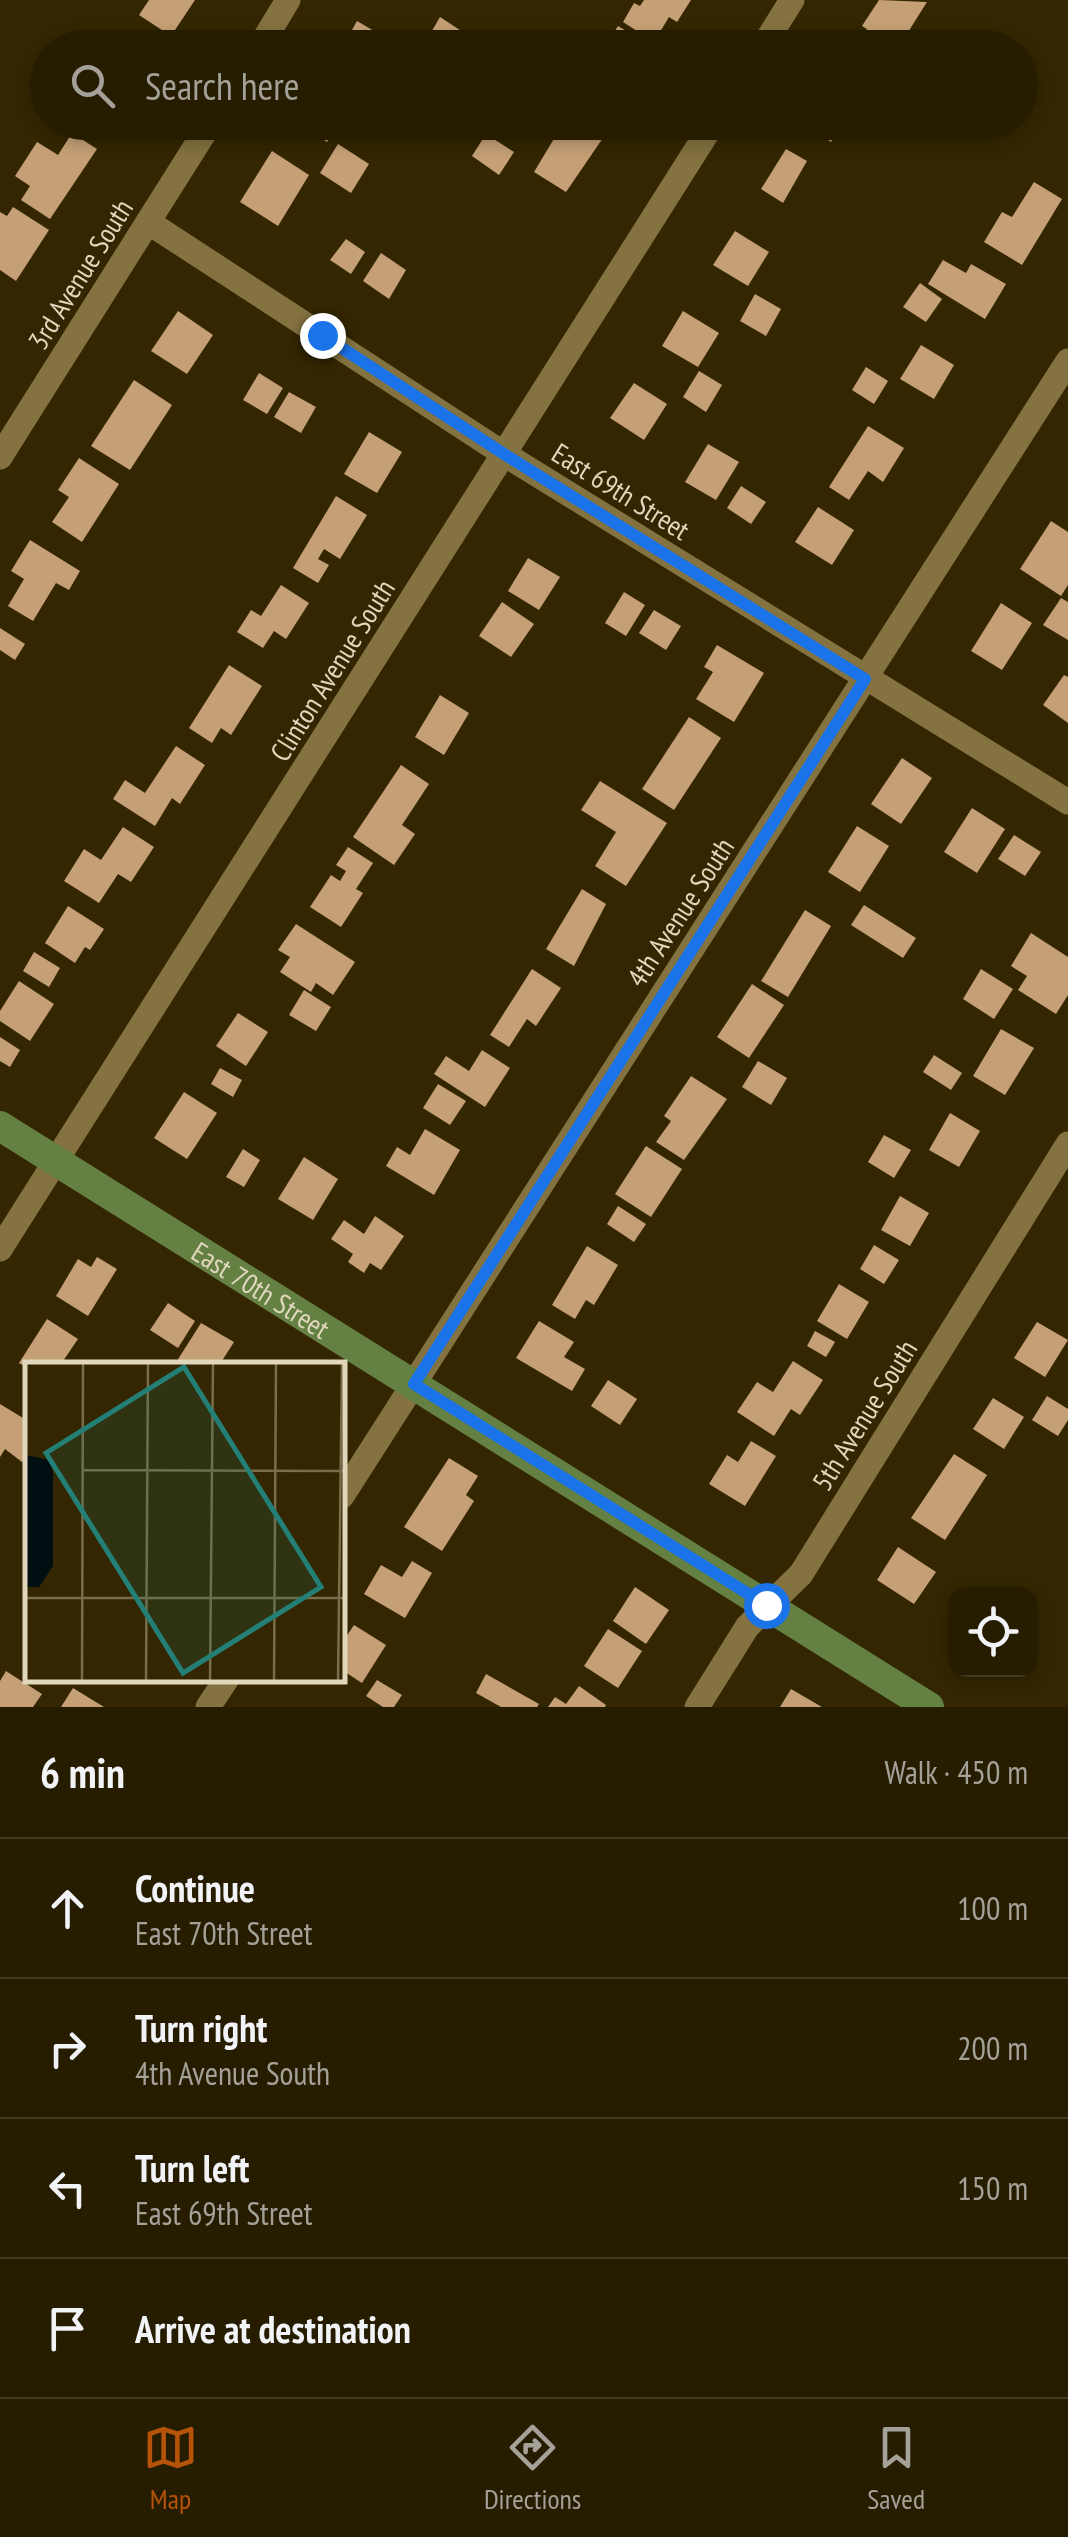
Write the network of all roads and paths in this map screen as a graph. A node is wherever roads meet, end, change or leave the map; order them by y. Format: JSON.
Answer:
{"nodes":[{"id":1,"x":288,"y":0,"type":"edge"},
{"id":2,"x":792,"y":0,"type":"edge"},
{"id":3,"x":269,"y":30,"type":"edge"},
{"id":4,"x":773,"y":30,"type":"edge"},
{"id":5,"x":200,"y":140,"type":"edge"},
{"id":6,"x":703,"y":140,"type":"edge"},
{"id":7,"x":148,"y":222,"type":"junction"},
{"id":8,"x":1068,"y":362,"type":"edge"},
{"id":9,"x":504,"y":454,"type":"junction"},
{"id":10,"x":0,"y":457,"type":"edge"},
{"id":11,"x":865,"y":679,"type":"junction"},
{"id":12,"x":1068,"y":802,"type":"edge"},
{"id":13,"x":0,"y":1126,"type":"edge"},
{"id":14,"x":1068,"y":1144,"type":"edge"},
{"id":15,"x":56,"y":1161,"type":"junction"},
{"id":16,"x":0,"y":1250,"type":"edge"},
{"id":17,"x":414,"y":1384,"type":"junction"},
{"id":18,"x":345,"y":1491,"type":"edge"},
{"id":19,"x":766,"y":1605,"type":"junction"},
{"id":20,"x":225,"y":1682,"type":"edge"},
{"id":21,"x":208,"y":1707,"type":"edge"},
{"id":22,"x":697,"y":1707,"type":"edge"},
{"id":23,"x":929,"y":1707,"type":"edge"}],
"edges":[{"from":1,"to":3,"type":"street"},
{"from":2,"to":4,"type":"street"},
{"from":5,"to":7,"type":"street","name":"3rd Avenue South"},
{"from":6,"to":9,"type":"street","name":"Clinton Avenue South"},
{"from":7,"to":9,"type":"street","name":"East 69th Street"},
{"from":7,"to":10,"type":"street","name":"3rd Avenue South"},
{"from":8,"to":11,"type":"street","name":"4th Avenue South"},
{"from":9,"to":11,"type":"street","name":"East 69th Street"},
{"from":9,"to":15,"type":"street","name":"Clinton Avenue South"},
{"from":11,"to":12,"type":"street","name":"East 69th Street"},
{"from":11,"to":17,"type":"street","name":"4th Avenue South"},
{"from":13,"to":15,"type":"street","name":"East 70th Street"},
{"from":14,"to":19,"type":"street","name":"5th Avenue South"},
{"from":15,"to":16,"type":"street","name":"Clinton Avenue South"},
{"from":15,"to":17,"type":"street","name":"East 70th Street"},
{"from":17,"to":18,"type":"street","name":"4th Avenue South"},
{"from":17,"to":19,"type":"street","name":"East 70th Street"},
{"from":19,"to":22,"type":"street","name":"5th Avenue South"},
{"from":19,"to":23,"type":"street","name":"East 70th Street"},
{"from":20,"to":21,"type":"street"}]}
